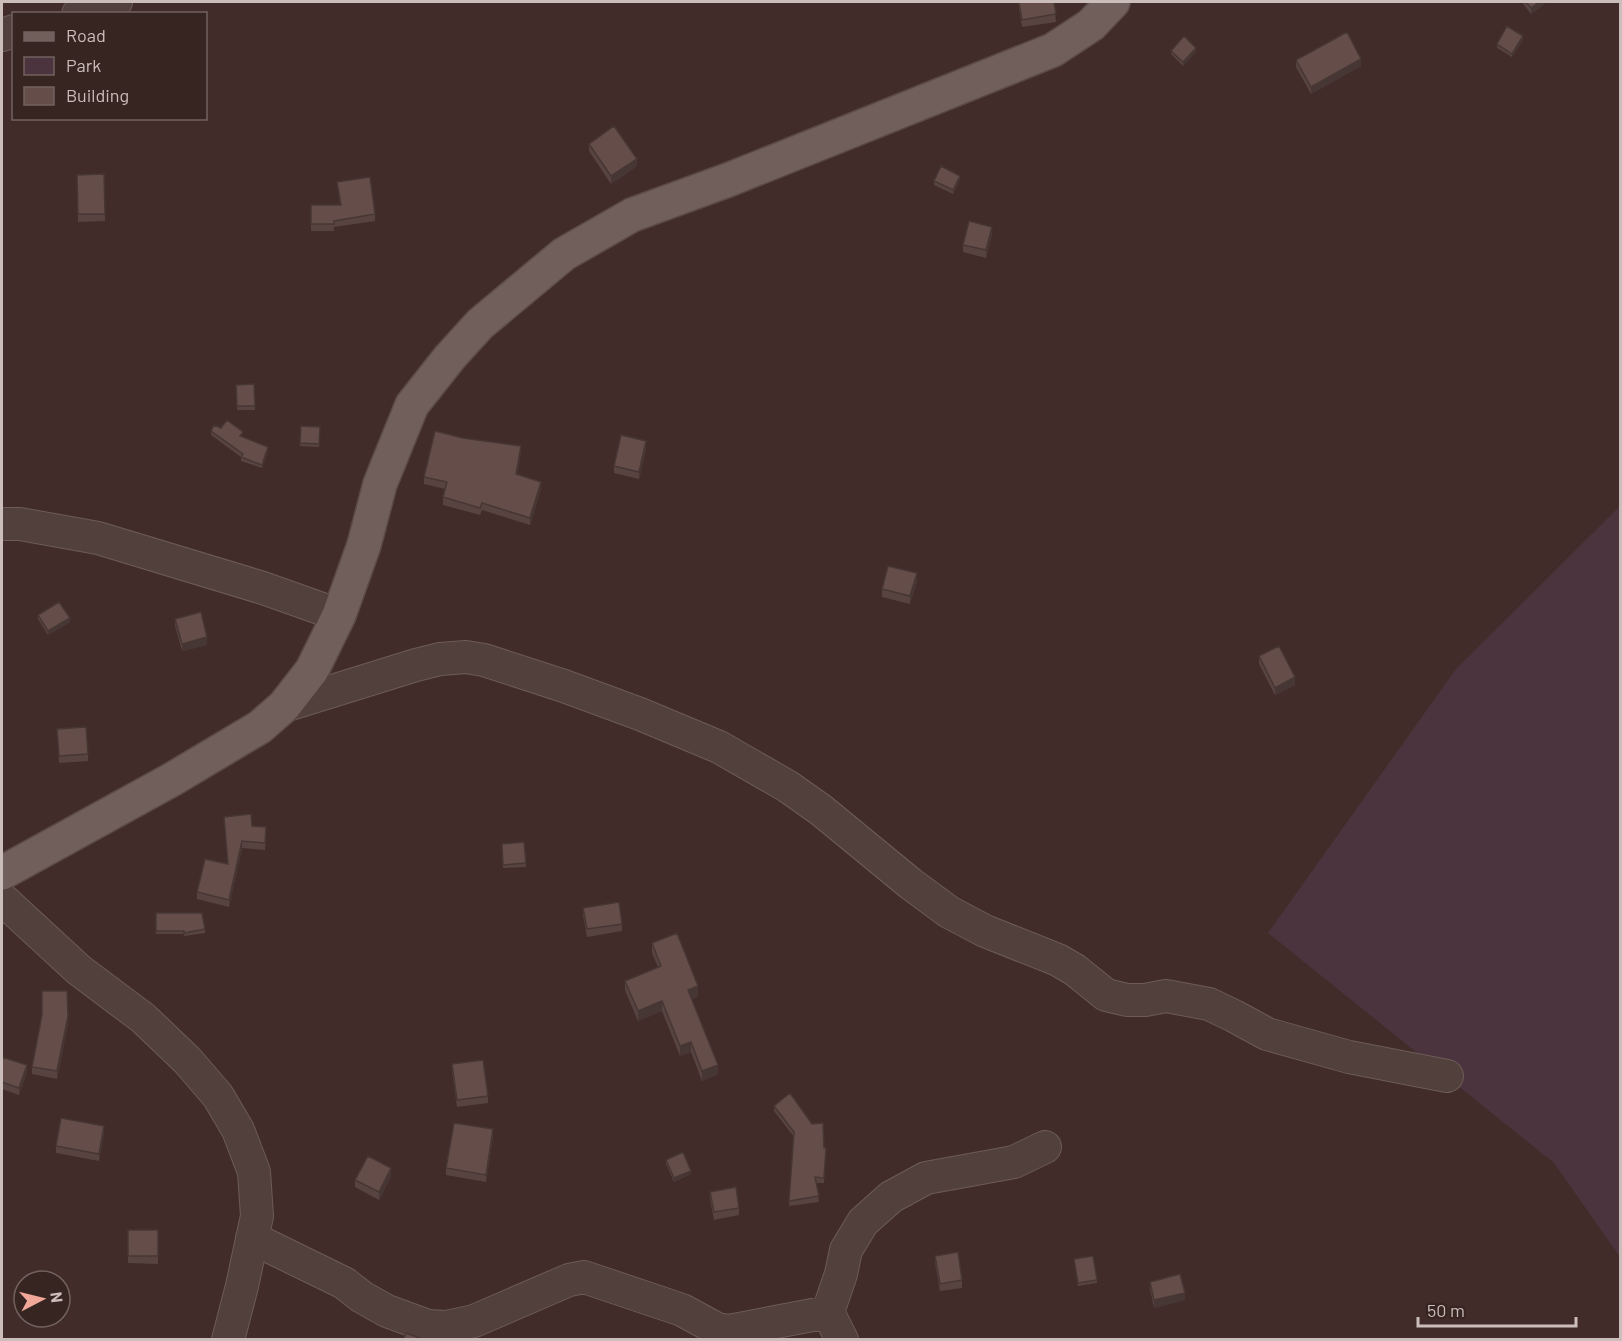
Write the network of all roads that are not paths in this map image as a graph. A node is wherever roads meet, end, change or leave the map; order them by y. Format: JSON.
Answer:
{"nodes":[{"id":1,"x":116,"y":2,"type":"edge"},
{"id":2,"x":1113,"y":2,"type":"edge"},
{"id":3,"x":84,"y":12,"type":"edge"},
{"id":4,"x":2,"y":524,"type":"edge"},
{"id":5,"x":339,"y":615,"type":"junction"},
{"id":6,"x":284,"y":706,"type":"junction"},
{"id":7,"x":2,"y":873,"type":"edge"},
{"id":8,"x":2,"y":899,"type":"edge"},
{"id":9,"x":1447,"y":1076,"type":"dead end"},
{"id":10,"x":1045,"y":1147,"type":"dead end"},
{"id":11,"x":252,"y":1238,"type":"junction"},
{"id":12,"x":835,"y":1326,"type":"edge"},
{"id":13,"x":228,"y":1340,"type":"edge"}],
"edges":[{"from":1,"to":3,"type":"street"},
{"from":2,"to":5,"type":"main road"},
{"from":4,"to":5,"type":"street"},
{"from":5,"to":6,"type":"main road"},
{"from":6,"to":7,"type":"main road"},
{"from":6,"to":9,"type":"street"},
{"from":8,"to":11,"type":"street"},
{"from":10,"to":12,"type":"street"},
{"from":11,"to":12,"type":"street"},
{"from":11,"to":13,"type":"street"}]}
